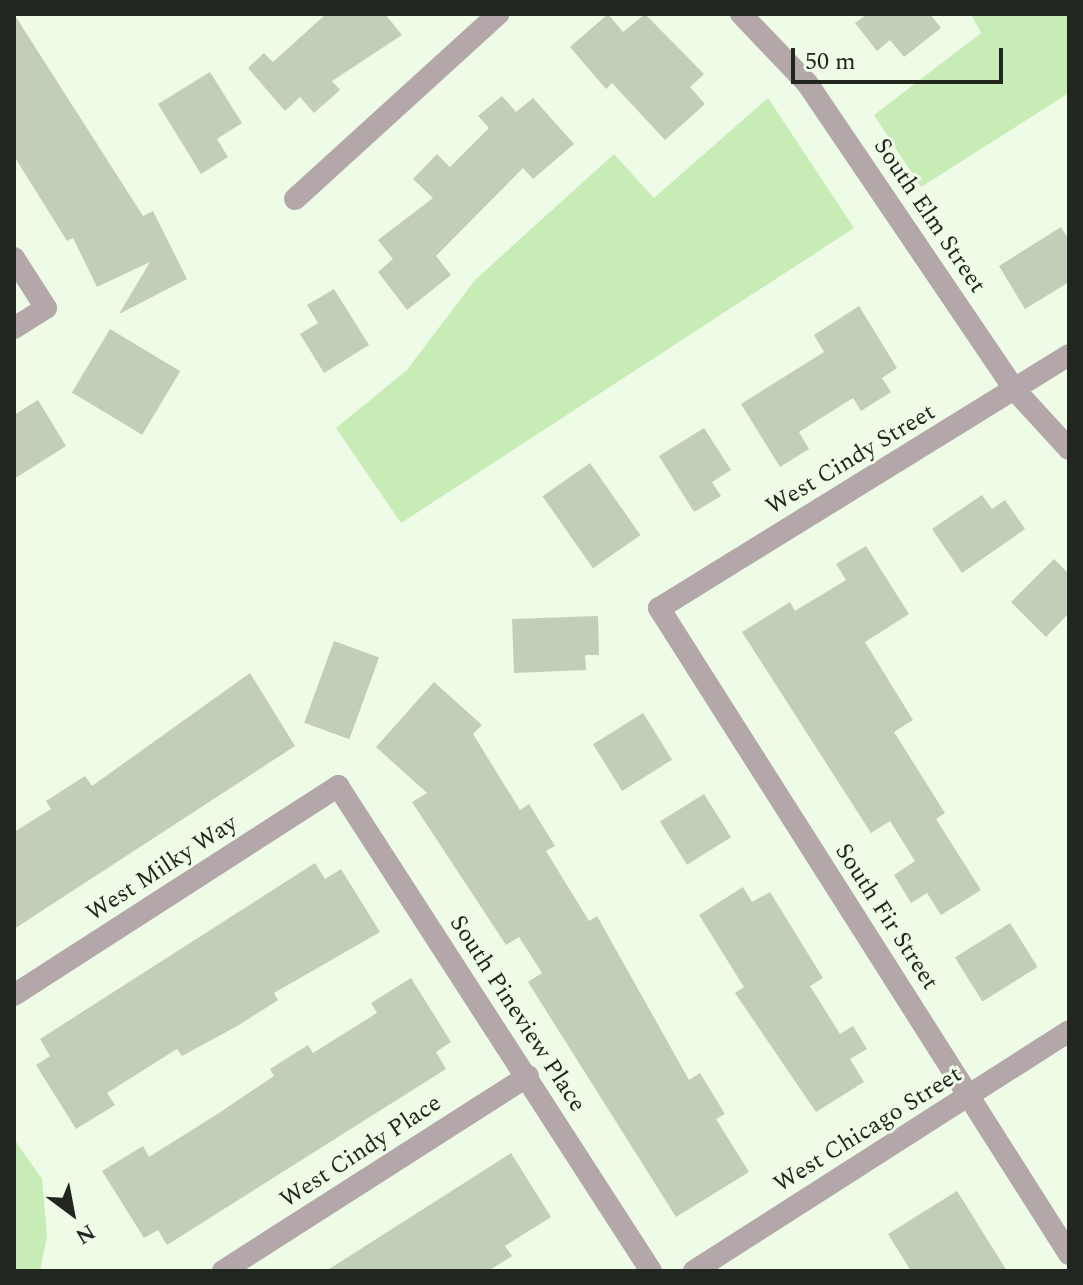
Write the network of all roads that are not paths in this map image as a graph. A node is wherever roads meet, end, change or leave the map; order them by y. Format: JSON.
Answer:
{"nodes":[{"id":1,"x":498,"y":14,"type":"edge"},
{"id":2,"x":741,"y":14,"type":"edge"},
{"id":3,"x":295,"y":199,"type":"dead end"},
{"id":4,"x":14,"y":258,"type":"edge"},
{"id":5,"x":14,"y":328,"type":"edge"},
{"id":6,"x":1069,"y":355,"type":"edge"},
{"id":7,"x":1014,"y":389,"type":"junction"},
{"id":8,"x":1069,"y":449,"type":"edge"},
{"id":9,"x":659,"y":608,"type":"joint"},
{"id":10,"x":338,"y":786,"type":"joint"},
{"id":11,"x":14,"y":995,"type":"edge"},
{"id":12,"x":1069,"y":1031,"type":"edge"},
{"id":13,"x":528,"y":1076,"type":"junction"},
{"id":14,"x":970,"y":1096,"type":"junction"},
{"id":15,"x":1069,"y":1254,"type":"edge"},
{"id":16,"x":223,"y":1271,"type":"edge"},
{"id":17,"x":651,"y":1271,"type":"edge"},
{"id":18,"x":694,"y":1271,"type":"edge"}],
"edges":[{"from":1,"to":3,"type":"street"},
{"from":2,"to":7,"type":"street","name":"South Elm Street"},
{"from":4,"to":5,"type":"street"},
{"from":6,"to":7,"type":"street","name":"West Cindy Street"},
{"from":7,"to":8,"type":"street","name":"South Elm Street"},
{"from":7,"to":9,"type":"street","name":"West Cindy Street"},
{"from":9,"to":14,"type":"street","name":"South Fir Street"},
{"from":10,"to":11,"type":"street","name":"West Milky Way"},
{"from":10,"to":13,"type":"street","name":"South Pineview Place"},
{"from":12,"to":14,"type":"street","name":"West Chicago Street"},
{"from":13,"to":16,"type":"street","name":"West Cindy Place"},
{"from":13,"to":17,"type":"street","name":"South Pineview Place"},
{"from":14,"to":15,"type":"street","name":"South Fir Street"},
{"from":14,"to":18,"type":"street","name":"West Chicago Street"}]}
